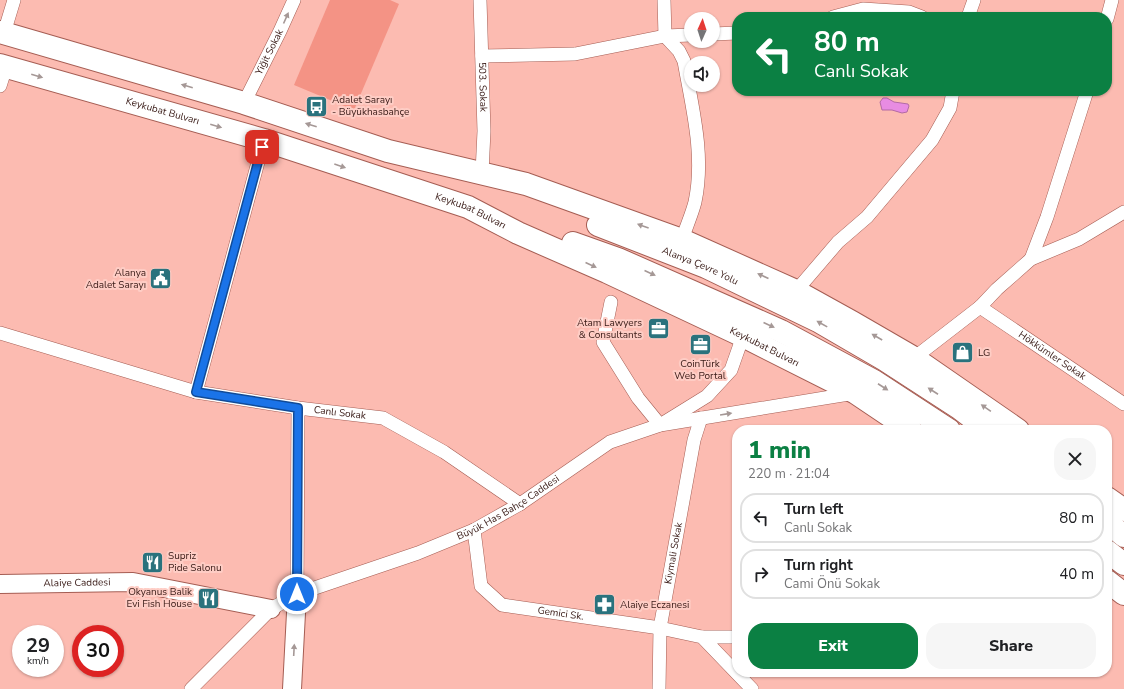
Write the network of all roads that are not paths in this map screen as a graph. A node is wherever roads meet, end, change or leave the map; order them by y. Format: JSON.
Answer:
{"nodes":[{"id":1,"x":14,"y":0,"type":"edge"},
{"id":2,"x":294,"y":0,"type":"edge"},
{"id":3,"x":480,"y":0,"type":"edge"},
{"id":4,"x":664,"y":0,"type":"edge"},
{"id":5,"x":974,"y":0,"type":"edge"},
{"id":6,"x":1112,"y":0,"type":"edge"},
{"id":7,"x":852,"y":12,"type":"edge"},
{"id":8,"x":909,"y":12,"type":"edge"},
{"id":9,"x":970,"y":12,"type":"edge"},
{"id":10,"x":1109,"y":12,"type":"edge"},
{"id":11,"x":2,"y":32,"type":"edge"},
{"id":12,"x":732,"y":33,"type":"edge"},
{"id":13,"x":720,"y":34,"type":"edge"},
{"id":14,"x":684,"y":35,"type":"edge"},
{"id":15,"x":666,"y":36,"type":"junction"},
{"id":16,"x":482,"y":56,"type":"junction"},
{"id":17,"x":2,"y":73,"type":"edge"},
{"id":18,"x":953,"y":96,"type":"edge"},
{"id":19,"x":1084,"y":96,"type":"edge"},
{"id":20,"x":244,"y":103,"type":"junction"},
{"id":21,"x":264,"y":140,"type":"junction"},
{"id":22,"x":388,"y":151,"type":"junction"},
{"id":23,"x":482,"y":173,"type":"junction"},
{"id":24,"x":468,"y":207,"type":"junction"},
{"id":25,"x":1124,"y":212,"type":"edge"},
{"id":26,"x":682,"y":240,"type":"junction"},
{"id":27,"x":1031,"y":259,"type":"junction"},
{"id":28,"x":796,"y":291,"type":"junction"},
{"id":29,"x":611,"y":302,"type":"dead end"},
{"id":30,"x":980,"y":307,"type":"junction"},
{"id":31,"x":0,"y":334,"type":"edge"},
{"id":32,"x":743,"y":336,"type":"junction"},
{"id":33,"x":914,"y":358,"type":"junction"},
{"id":34,"x":196,"y":392,"type":"junction"},
{"id":35,"x":856,"y":393,"type":"junction"},
{"id":36,"x":1124,"y":404,"type":"edge"},
{"id":37,"x":298,"y":408,"type":"junction"},
{"id":38,"x":701,"y":418,"type":"junction"},
{"id":39,"x":660,"y":425,"type":"junction"},
{"id":40,"x":904,"y":425,"type":"edge"},
{"id":41,"x":940,"y":425,"type":"edge"},
{"id":42,"x":981,"y":425,"type":"edge"},
{"id":43,"x":1011,"y":425,"type":"edge"},
{"id":44,"x":1112,"y":502,"type":"edge"},
{"id":45,"x":520,"y":504,"type":"junction"},
{"id":46,"x":1124,"y":510,"type":"edge"},
{"id":47,"x":1112,"y":526,"type":"edge"},
{"id":48,"x":474,"y":530,"type":"junction"},
{"id":49,"x":1124,"y":536,"type":"edge"},
{"id":50,"x":1112,"y":555,"type":"edge"},
{"id":51,"x":1124,"y":564,"type":"edge"},
{"id":52,"x":0,"y":584,"type":"edge"},
{"id":53,"x":1112,"y":584,"type":"edge"},
{"id":54,"x":297,"y":594,"type":"junction"},
{"id":55,"x":1124,"y":594,"type":"edge"},
{"id":56,"x":271,"y":609,"type":"junction"},
{"id":57,"x":660,"y":628,"type":"junction"},
{"id":58,"x":702,"y":637,"type":"junction"},
{"id":59,"x":732,"y":638,"type":"edge"},
{"id":60,"x":732,"y":668,"type":"edge"},
{"id":61,"x":740,"y":677,"type":"edge"},
{"id":62,"x":190,"y":689,"type":"edge"},
{"id":63,"x":292,"y":689,"type":"edge"},
{"id":64,"x":659,"y":689,"type":"edge"},
{"id":65,"x":752,"y":689,"type":"edge"}],
"edges":[{"from":1,"to":11,"type":"street"},
{"from":20,"to":2,"type":"street","name":"Yiğit Sokak","one_way":true},
{"from":3,"to":16,"type":"street","name":"503. Sokak"},
{"from":4,"to":15,"type":"street"},
{"from":5,"to":9,"type":"street"},
{"from":6,"to":10,"type":"street"},
{"from":7,"to":8,"type":"street"},
{"from":20,"to":11,"type":"highway","one_way":true},
{"from":12,"to":13,"type":"street"},
{"from":14,"to":15,"type":"street"},
{"from":15,"to":16,"type":"street"},
{"from":15,"to":26,"type":"street"},
{"from":16,"to":23,"type":"street","name":"503. Sokak"},
{"from":17,"to":21,"type":"highway","name":"Keykubat Bulvarı","one_way":true},
{"from":18,"to":28,"type":"street"},
{"from":19,"to":27,"type":"street"},
{"from":22,"to":20,"type":"highway","one_way":true},
{"from":21,"to":24,"type":"highway","name":"Keykubat Bulvarı","one_way":true},
{"from":21,"to":34,"type":"street"},
{"from":22,"to":23,"type":"highway"},
{"from":42,"to":22,"type":"highway","name":"Alanya Çevre Yolu","one_way":true},
{"from":26,"to":23,"type":"highway","one_way":true},
{"from":24,"to":32,"type":"highway","name":"Keykubat Bulvarı","one_way":true},
{"from":24,"to":41,"type":"highway","one_way":true},
{"from":25,"to":27,"type":"street"},
{"from":28,"to":26,"type":"highway","one_way":true},
{"from":27,"to":30,"type":"street"},
{"from":33,"to":28,"type":"highway","one_way":true},
{"from":29,"to":39,"type":"street"},
{"from":30,"to":33,"type":"street"},
{"from":30,"to":36,"type":"street","name":"Hökkümler Sokak"},
{"from":31,"to":34,"type":"street","name":"Canlı Sokak"},
{"from":32,"to":35,"type":"highway","name":"Keykubat Bulvarı"},
{"from":32,"to":39,"type":"street"},
{"from":43,"to":33,"type":"highway","one_way":true},
{"from":34,"to":37,"type":"street","name":"Canlı Sokak"},
{"from":38,"to":35,"type":"street","name":"Büyük Has Bahçe Caddesi","one_way":true},
{"from":35,"to":40,"type":"highway","name":"Keykubat Bulvarı"},
{"from":37,"to":45,"type":"street","name":"Canlı Sokak"},
{"from":37,"to":54,"type":"street"},
{"from":38,"to":39,"type":"street","name":"Büyük Has Bahçe Caddesi"},
{"from":38,"to":57,"type":"street","name":"Kiymali Sokak"},
{"from":39,"to":45,"type":"street","name":"Büyük Has Bahçe Caddesi"},
{"from":44,"to":46,"type":"highway"},
{"from":45,"to":48,"type":"street","name":"Büyük Has Bahçe Caddesi"},
{"from":47,"to":49,"type":"highway"},
{"from":48,"to":54,"type":"street","name":"Büyük Has Bahçe Caddesi"},
{"from":48,"to":57,"type":"street","name":"Gemici Sk."},
{"from":50,"to":51,"type":"highway"},
{"from":52,"to":56,"type":"street","name":"Alaiye Caddesi"},
{"from":53,"to":55,"type":"highway"},
{"from":54,"to":56,"type":"street","name":"Büyük Has Bahçe Caddesi"},
{"from":63,"to":54,"type":"street","one_way":true},
{"from":56,"to":62,"type":"street","name":"Büyük Has Bahçe Caddesi"},
{"from":57,"to":58,"type":"street","name":"Gemici Sk."},
{"from":57,"to":64,"type":"street","name":"Kiymali Sokak"},
{"from":58,"to":59,"type":"street","name":"Gemici Sk."},
{"from":58,"to":60,"type":"street"},
{"from":61,"to":65,"type":"street"}]}
